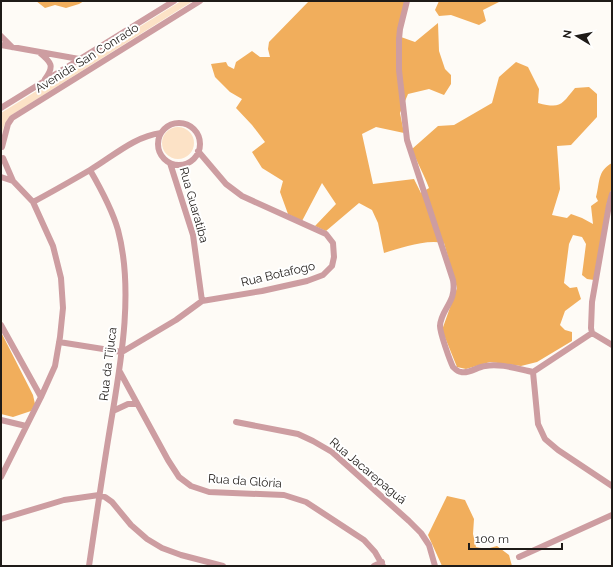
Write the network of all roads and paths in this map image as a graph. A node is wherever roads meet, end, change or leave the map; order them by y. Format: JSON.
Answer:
{"nodes":[{"id":1,"x":174,"y":1,"type":"edge"},
{"id":2,"x":200,"y":1,"type":"edge"},
{"id":3,"x":408,"y":1,"type":"edge"},
{"id":4,"x":1,"y":36,"type":"edge"},
{"id":5,"x":1,"y":46,"type":"edge"},
{"id":6,"x":12,"y":47,"type":"junction"},
{"id":7,"x":38,"y":52,"type":"junction"},
{"id":8,"x":79,"y":59,"type":"junction"},
{"id":9,"x":44,"y":81,"type":"junction"},
{"id":10,"x":1,"y":108,"type":"edge"},
{"id":11,"x":161,"y":133,"type":"junction"},
{"id":12,"x":1,"y":146,"type":"edge"},
{"id":13,"x":198,"y":152,"type":"junction"},
{"id":14,"x":2,"y":160,"type":"edge"},
{"id":15,"x":170,"y":163,"type":"junction"},
{"id":16,"x":90,"y":170,"type":"junction"},
{"id":17,"x":1,"y":178,"type":"edge"},
{"id":18,"x":13,"y":181,"type":"junction"},
{"id":19,"x":612,"y":194,"type":"edge"},
{"id":20,"x":33,"y":202,"type":"junction"},
{"id":21,"x":202,"y":301,"type":"junction"},
{"id":22,"x":1,"y":325,"type":"edge"},
{"id":23,"x":592,"y":333,"type":"junction"},
{"id":24,"x":59,"y":342,"type":"junction"},
{"id":25,"x":612,"y":345,"type":"edge"},
{"id":26,"x":122,"y":352,"type":"junction"},
{"id":27,"x":120,"y":372,"type":"junction"},
{"id":28,"x":533,"y":372,"type":"junction"},
{"id":29,"x":41,"y":397,"type":"junction"},
{"id":30,"x":137,"y":404,"type":"junction"},
{"id":31,"x":113,"y":411,"type":"junction"},
{"id":32,"x":1,"y":420,"type":"edge"},
{"id":33,"x":236,"y":422,"type":"dead end"},
{"id":34,"x":26,"y":426,"type":"junction"},
{"id":35,"x":1,"y":477,"type":"edge"},
{"id":36,"x":612,"y":486,"type":"edge"},
{"id":37,"x":100,"y":496,"type":"junction"},
{"id":38,"x":612,"y":515,"type":"edge"},
{"id":39,"x":1,"y":519,"type":"edge"},
{"id":40,"x":519,"y":558,"type":"dead end"},
{"id":41,"x":383,"y":564,"type":"edge"},
{"id":42,"x":89,"y":566,"type":"edge"},
{"id":43,"x":223,"y":566,"type":"edge"},
{"id":44,"x":374,"y":566,"type":"edge"},
{"id":45,"x":435,"y":566,"type":"edge"}],
"edges":[{"from":1,"to":8,"type":"street","name":"Avenida San Conrado"},
{"from":2,"to":12,"type":"street","name":"Avenida San Conrado"},
{"from":3,"to":28,"type":"street"},
{"from":4,"to":6,"type":"street"},
{"from":5,"to":6,"type":"street"},
{"from":6,"to":7,"type":"street"},
{"from":7,"to":8,"type":"street"},
{"from":7,"to":9,"type":"street"},
{"from":8,"to":9,"type":"street","name":"Avenida San Conrado"},
{"from":9,"to":10,"type":"street","name":"Avenida San Conrado"},
{"from":11,"to":13,"type":"street"},
{"from":11,"to":15,"type":"street"},
{"from":11,"to":16,"type":"street"},
{"from":12,"to":14,"type":"street","name":"Avenida San Conrado"},
{"from":13,"to":15,"type":"street"},
{"from":13,"to":21,"type":"street","name":"Rua Botafogo"},
{"from":14,"to":18,"type":"street"},
{"from":15,"to":21,"type":"street","name":"Rua Guaratiba"},
{"from":16,"to":20,"type":"street"},
{"from":16,"to":26,"type":"street","name":"Rua da Tijuca"},
{"from":17,"to":18,"type":"street"},
{"from":18,"to":20,"type":"street"},
{"from":19,"to":23,"type":"street"},
{"from":20,"to":24,"type":"street"},
{"from":21,"to":26,"type":"street","name":"Rua Botafogo"},
{"from":22,"to":29,"type":"street"},
{"from":23,"to":25,"type":"street"},
{"from":23,"to":28,"type":"street"},
{"from":24,"to":26,"type":"street"},
{"from":24,"to":29,"type":"street"},
{"from":26,"to":27,"type":"street","name":"Rua da Tijuca"},
{"from":27,"to":30,"type":"street","name":"Rua da Glória"},
{"from":27,"to":31,"type":"street","name":"Rua da Tijuca"},
{"from":28,"to":36,"type":"street"},
{"from":29,"to":34,"type":"street"},
{"from":30,"to":31,"type":"street"},
{"from":30,"to":41,"type":"street","name":"Rua da Glória"},
{"from":31,"to":37,"type":"street","name":"Rua da Tijuca"},
{"from":32,"to":34,"type":"street"},
{"from":33,"to":45,"type":"street","name":"Rua Jacarepaguá"},
{"from":34,"to":35,"type":"street"},
{"from":37,"to":39,"type":"street"},
{"from":37,"to":42,"type":"street","name":"Rua da Tijuca"},
{"from":37,"to":43,"type":"street"},
{"from":38,"to":40,"type":"street"},
{"from":41,"to":44,"type":"street"}]}
